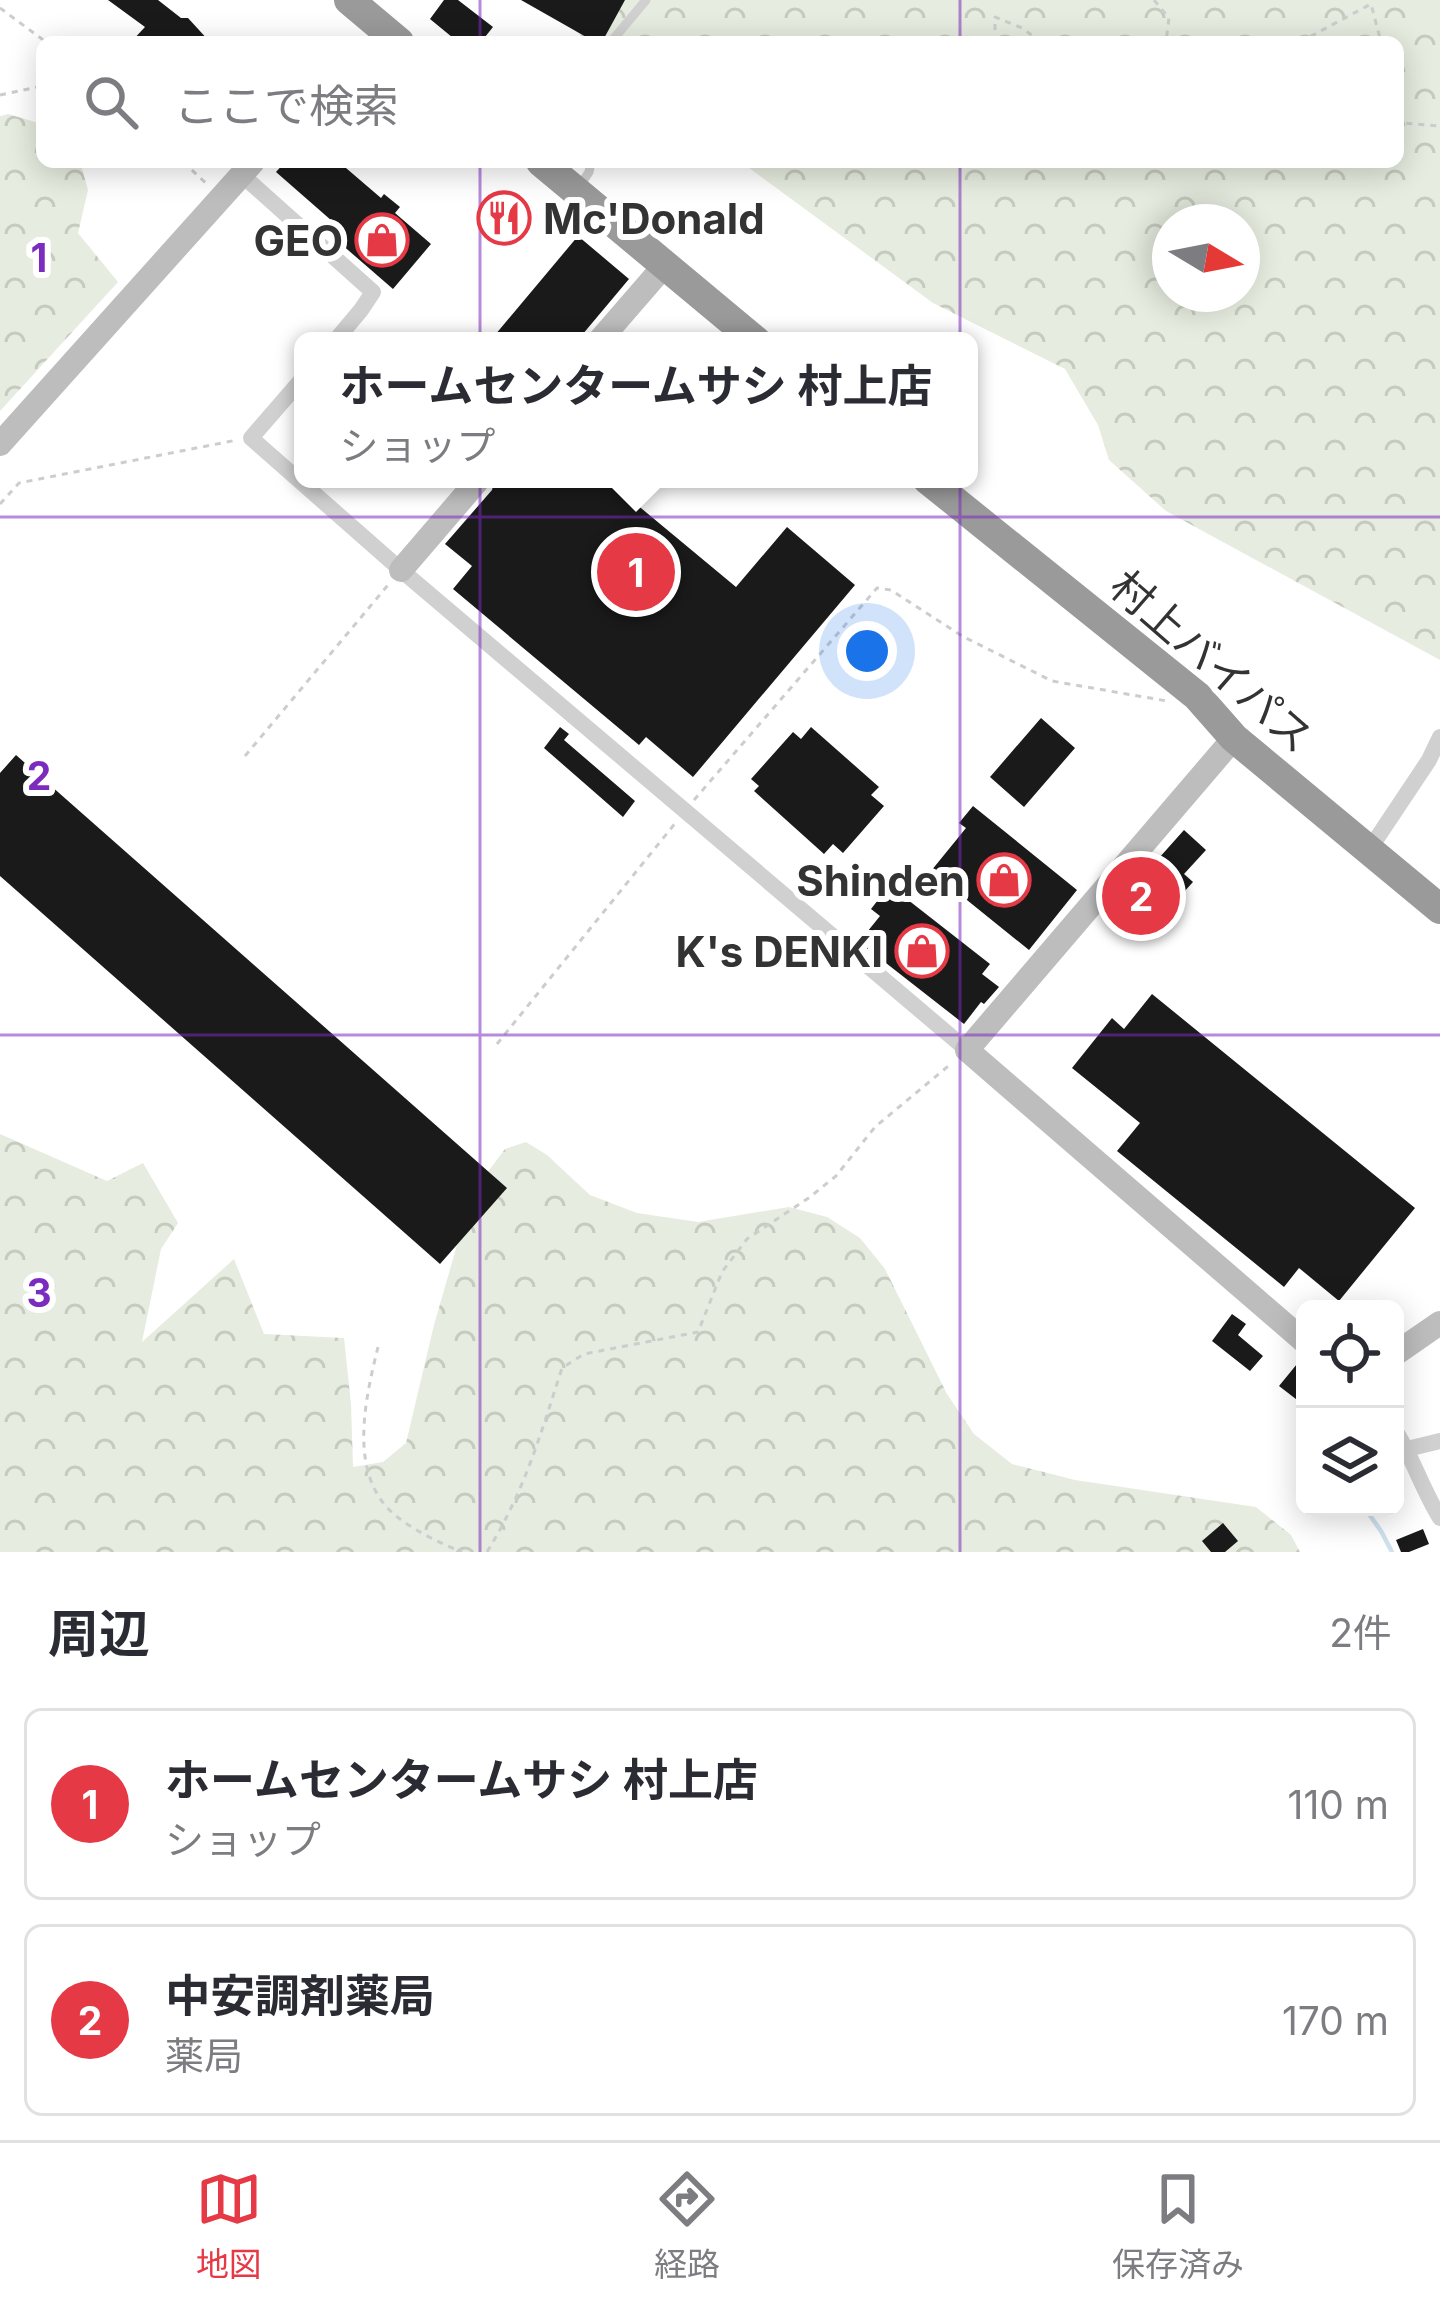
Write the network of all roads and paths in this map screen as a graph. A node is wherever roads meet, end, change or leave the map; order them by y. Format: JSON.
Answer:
{"nodes":[{"id":1,"x":349,"y":0,"type":"edge"},
{"id":2,"x":646,"y":0,"type":"edge"},
{"id":3,"x":1154,"y":0,"type":"edge"},
{"id":4,"x":0,"y":8,"type":"edge"},
{"id":5,"x":38,"y":36,"type":"edge"},
{"id":6,"x":377,"y":36,"type":"edge"},
{"id":7,"x":616,"y":36,"type":"edge"},
{"id":8,"x":995,"y":36,"type":"edge"},
{"id":9,"x":1033,"y":36,"type":"edge"},
{"id":10,"x":1167,"y":36,"type":"edge"},
{"id":11,"x":1311,"y":36,"type":"edge"},
{"id":12,"x":1380,"y":36,"type":"edge"},
{"id":13,"x":36,"y":87,"type":"edge"},
{"id":14,"x":0,"y":95,"type":"edge"},
{"id":15,"x":1404,"y":123,"type":"edge"},
{"id":16,"x":1440,"y":127,"type":"edge"},
{"id":17,"x":189,"y":168,"type":"edge"},
{"id":18,"x":548,"y":168,"type":"edge"},
{"id":19,"x":590,"y":168,"type":"edge"},
{"id":20,"x":248,"y":169,"type":"edge"},
{"id":21,"x":576,"y":191,"type":"junction"},
{"id":22,"x":221,"y":198,"type":"junction"},
{"id":23,"x":664,"y":266,"type":"junction"},
{"id":24,"x":342,"y":332,"type":"edge"},
{"id":25,"x":607,"y":332,"type":"edge"},
{"id":26,"x":745,"y":332,"type":"edge"},
{"id":27,"x":294,"y":388,"type":"edge"},
{"id":28,"x":251,"y":438,"type":"junction"},
{"id":29,"x":0,"y":444,"type":"edge"},
{"id":30,"x":294,"y":476,"type":"edge"},
{"id":31,"x":307,"y":488,"type":"edge"},
{"id":32,"x":471,"y":488,"type":"edge"},
{"id":33,"x":938,"y":488,"type":"edge"},
{"id":34,"x":0,"y":504,"type":"edge"},
{"id":35,"x":400,"y":570,"type":"junction"},
{"id":36,"x":1197,"y":696,"type":"junction"},
{"id":37,"x":1440,"y":737,"type":"edge"},
{"id":38,"x":1234,"y":738,"type":"junction"},
{"id":39,"x":245,"y":756,"type":"dead end"},
{"id":40,"x":684,"y":812,"type":"junction"},
{"id":41,"x":1369,"y":850,"type":"junction"},
{"id":42,"x":1440,"y":909,"type":"edge"},
{"id":43,"x":497,"y":1044,"type":"dead end"},
{"id":44,"x":967,"y":1050,"type":"junction"},
{"id":45,"x":1440,"y":1323,"type":"edge"},
{"id":46,"x":1296,"y":1334,"type":"edge"},
{"id":47,"x":378,"y":1348,"type":"dead end"},
{"id":48,"x":1404,"y":1348,"type":"edge"},
{"id":49,"x":1440,"y":1441,"type":"edge"},
{"id":50,"x":1404,"y":1444,"type":"edge"},
{"id":51,"x":1407,"y":1449,"type":"junction"},
{"id":52,"x":1440,"y":1518,"type":"edge"},
{"id":53,"x":462,"y":1552,"type":"edge"},
{"id":54,"x":487,"y":1552,"type":"edge"}],
"edges":[{"from":1,"to":6,"type":"highway"},
{"from":2,"to":7,"type":"lane"},
{"from":3,"to":10,"type":"path"},
{"from":4,"to":5,"type":"path"},
{"from":8,"to":9,"type":"path"},
{"from":11,"to":12,"type":"path"},
{"from":13,"to":14,"type":"path"},
{"from":15,"to":16,"type":"path"},
{"from":17,"to":22,"type":"path"},
{"from":18,"to":21,"type":"highway"},
{"from":19,"to":21,"type":"lane"},
{"from":20,"to":22,"type":"street"},
{"from":20,"to":24,"type":"street"},
{"from":21,"to":23,"type":"highway"},
{"from":22,"to":29,"type":"street"},
{"from":23,"to":25,"type":"street"},
{"from":23,"to":26,"type":"highway"},
{"from":27,"to":28,"type":"street"},
{"from":28,"to":30,"type":"street"},
{"from":28,"to":34,"type":"path"},
{"from":31,"to":35,"type":"street"},
{"from":32,"to":35,"type":"street"},
{"from":33,"to":36,"type":"highway","name":"村上バイパス"},
{"from":35,"to":39,"type":"path"},
{"from":35,"to":40,"type":"street"},
{"from":36,"to":38,"type":"highway","name":"村上バイパス"},
{"from":36,"to":40,"type":"path"},
{"from":37,"to":41,"type":"street"},
{"from":38,"to":41,"type":"highway","name":"村上バイパス"},
{"from":38,"to":44,"type":"street"},
{"from":40,"to":43,"type":"path"},
{"from":40,"to":44,"type":"street"},
{"from":41,"to":42,"type":"highway","name":"村上バイパス"},
{"from":44,"to":46,"type":"street"},
{"from":44,"to":54,"type":"path"},
{"from":45,"to":48,"type":"street"},
{"from":47,"to":53,"type":"path"},
{"from":49,"to":51,"type":"street"},
{"from":50,"to":51,"type":"street"},
{"from":51,"to":52,"type":"street"}]}
